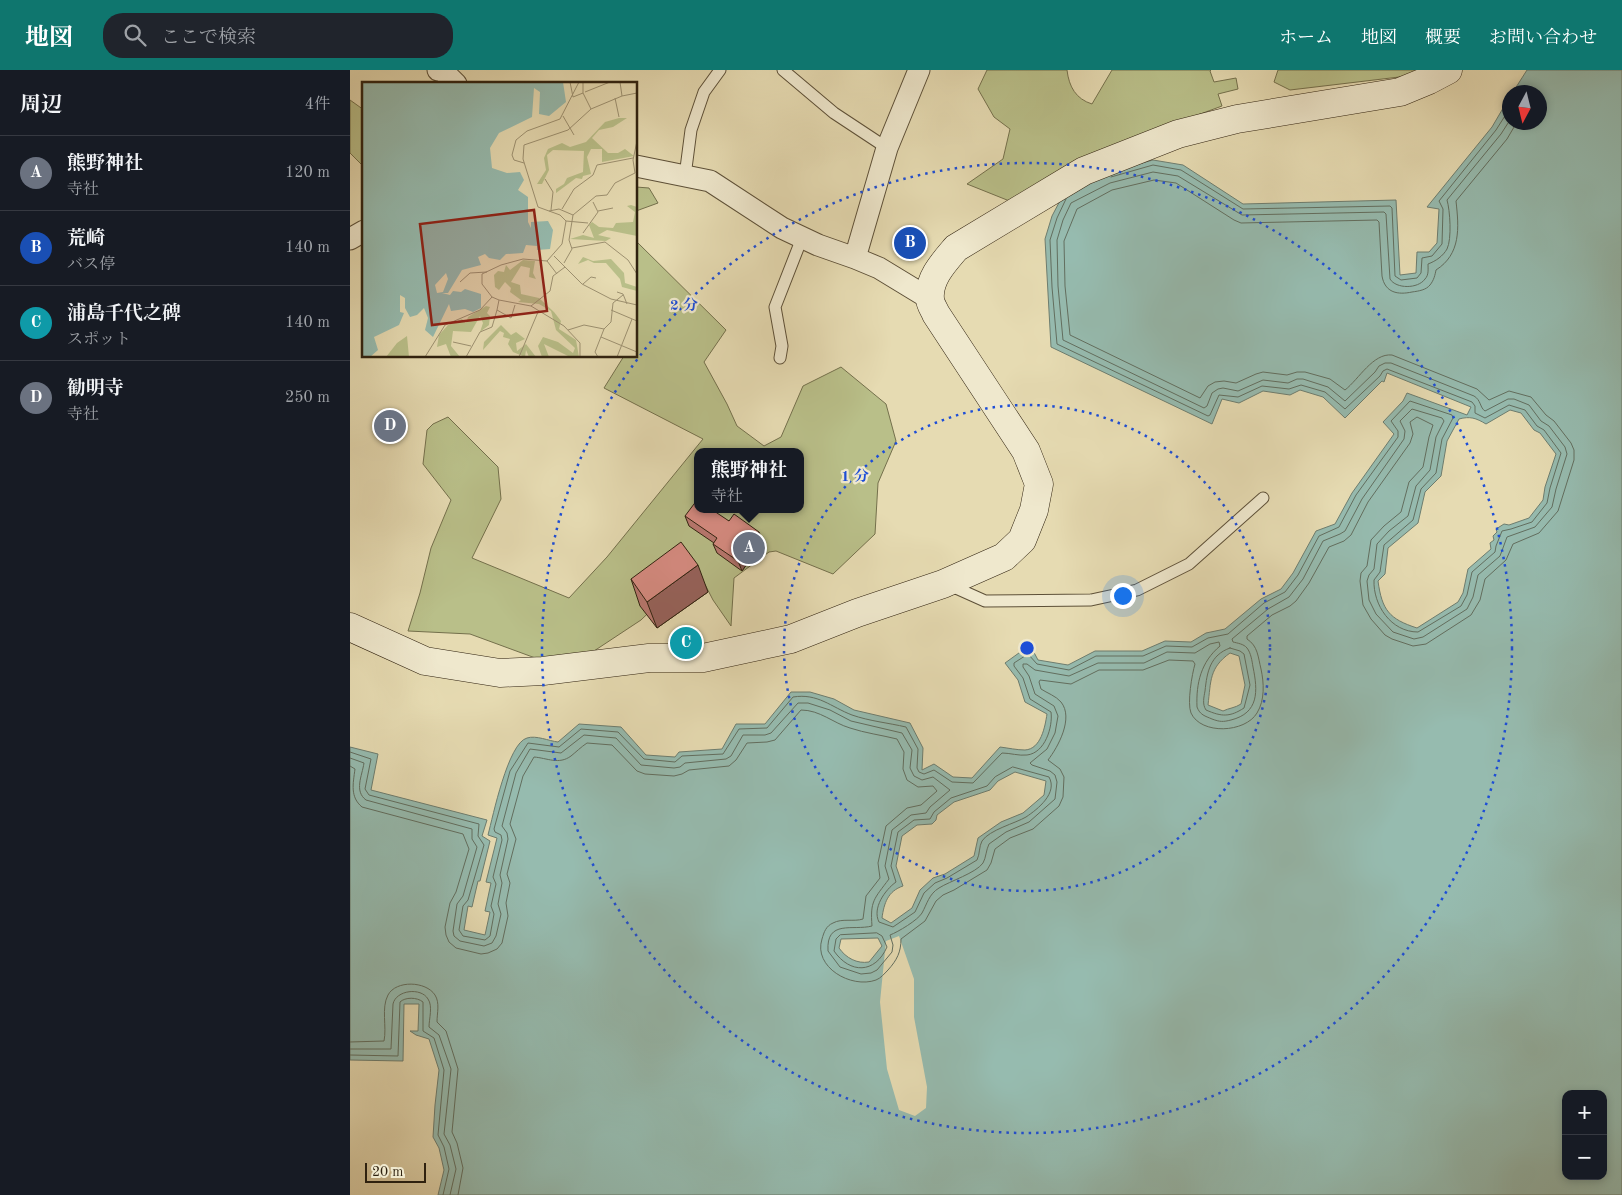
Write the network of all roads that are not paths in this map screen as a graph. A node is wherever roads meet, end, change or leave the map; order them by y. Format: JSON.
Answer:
{"nodes":[{"id":1,"x":720,"y":70,"type":"edge"},
{"id":2,"x":783,"y":70,"type":"edge"},
{"id":3,"x":919,"y":70,"type":"edge"},
{"id":4,"x":1448,"y":70,"type":"edge"},
{"id":5,"x":887,"y":148,"type":"junction"},
{"id":6,"x":638,"y":166,"type":"edge"},
{"id":7,"x":685,"y":176,"type":"junction"},
{"id":8,"x":362,"y":232,"type":"edge"},
{"id":9,"x":802,"y":238,"type":"junction"},
{"id":10,"x":350,"y":239,"type":"edge"},
{"id":11,"x":855,"y":258,"type":"junction"},
{"id":12,"x":930,"y":299,"type":"junction"},
{"id":13,"x":780,"y":358,"type":"dead end"},
{"id":14,"x":1263,"y":498,"type":"dead end"},
{"id":15,"x":951,"y":580,"type":"junction"},
{"id":16,"x":350,"y":627,"type":"edge"}],
"edges":[{"from":1,"to":7,"type":"lane"},
{"from":2,"to":5,"type":"lane"},
{"from":3,"to":5,"type":"street"},
{"from":4,"to":12,"type":"street"},
{"from":5,"to":11,"type":"street"},
{"from":6,"to":7,"type":"street"},
{"from":7,"to":9,"type":"street"},
{"from":8,"to":10,"type":"street"},
{"from":9,"to":11,"type":"street"},
{"from":9,"to":13,"type":"lane"},
{"from":11,"to":12,"type":"street"},
{"from":12,"to":15,"type":"street"},
{"from":14,"to":15,"type":"lane"},
{"from":15,"to":16,"type":"street"}]}
